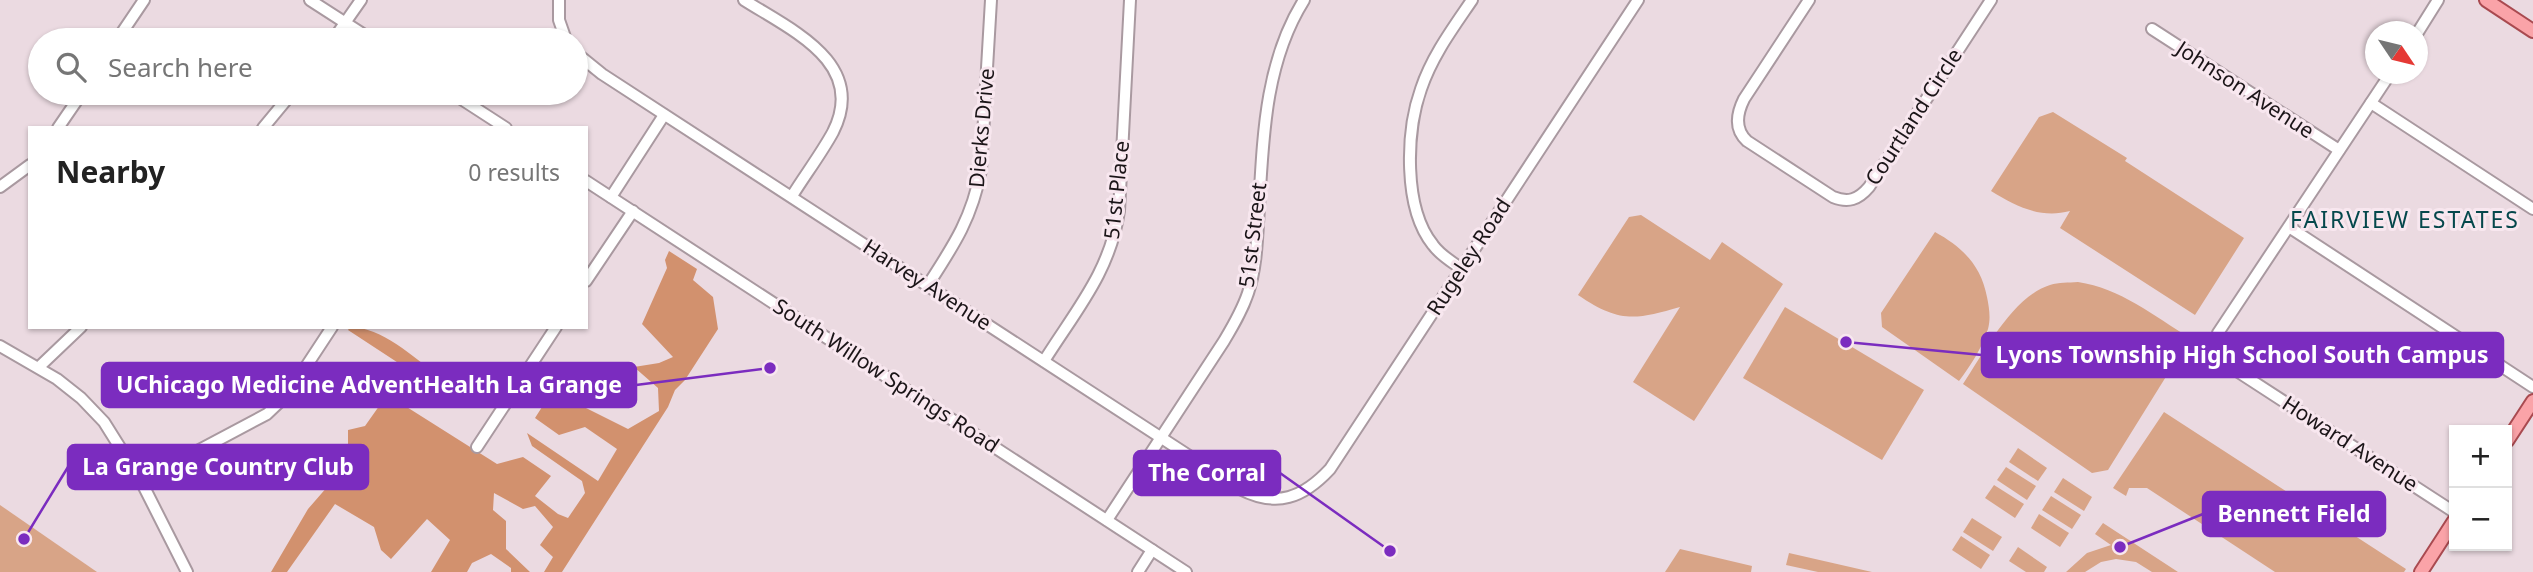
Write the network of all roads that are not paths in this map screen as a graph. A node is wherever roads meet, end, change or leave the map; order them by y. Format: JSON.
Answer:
{"nodes":[{"id":1,"x":144,"y":0,"type":"edge"},
{"id":2,"x":310,"y":0,"type":"edge"},
{"id":3,"x":361,"y":0,"type":"edge"},
{"id":4,"x":559,"y":0,"type":"edge"},
{"id":5,"x":744,"y":0,"type":"edge"},
{"id":6,"x":991,"y":0,"type":"edge"},
{"id":7,"x":1130,"y":0,"type":"edge"},
{"id":8,"x":1304,"y":0,"type":"edge"},
{"id":9,"x":1472,"y":0,"type":"edge"},
{"id":10,"x":1638,"y":0,"type":"edge"},
{"id":11,"x":1809,"y":0,"type":"edge"},
{"id":12,"x":1991,"y":0,"type":"edge"},
{"id":13,"x":2438,"y":0,"type":"edge"},
{"id":14,"x":2486,"y":0,"type":"edge"},
{"id":15,"x":2424,"y":21,"type":"edge"},
{"id":16,"x":346,"y":23,"type":"junction"},
{"id":17,"x":125,"y":28,"type":"edge"},
{"id":18,"x":342,"y":28,"type":"edge"},
{"id":19,"x":354,"y":28,"type":"edge"},
{"id":20,"x":562,"y":28,"type":"edge"},
{"id":21,"x":2151,"y":29,"type":"dead end"},
{"id":22,"x":2533,"y":31,"type":"edge"},
{"id":23,"x":588,"y":63,"type":"edge"},
{"id":24,"x":2383,"y":84,"type":"edge"},
{"id":25,"x":2371,"y":103,"type":"junction"},
{"id":26,"x":74,"y":105,"type":"edge"},
{"id":27,"x":282,"y":105,"type":"edge"},
{"id":28,"x":470,"y":105,"type":"edge"},
{"id":29,"x":664,"y":115,"type":"junction"},
{"id":30,"x":489,"y":117,"type":"junction"},
{"id":31,"x":59,"y":126,"type":"edge"},
{"id":32,"x":265,"y":126,"type":"edge"},
{"id":33,"x":482,"y":126,"type":"edge"},
{"id":34,"x":503,"y":126,"type":"edge"},
{"id":35,"x":2339,"y":150,"type":"junction"},
{"id":36,"x":28,"y":166,"type":"edge"},
{"id":37,"x":588,"y":181,"type":"edge"},
{"id":38,"x":0,"y":187,"type":"edge"},
{"id":39,"x":792,"y":196,"type":"junction"},
{"id":40,"x":611,"y":197,"type":"junction"},
{"id":41,"x":2533,"y":209,"type":"edge"},
{"id":42,"x":632,"y":211,"type":"junction"},
{"id":43,"x":2289,"y":227,"type":"junction"},
{"id":44,"x":1462,"y":269,"type":"junction"},
{"id":45,"x":588,"y":278,"type":"edge"},
{"id":46,"x":928,"y":285,"type":"junction"},
{"id":47,"x":79,"y":329,"type":"edge"},
{"id":48,"x":331,"y":329,"type":"edge"},
{"id":49,"x":555,"y":329,"type":"edge"},
{"id":50,"x":0,"y":346,"type":"edge"},
{"id":51,"x":1044,"y":361,"type":"junction"},
{"id":52,"x":39,"y":367,"type":"junction"},
{"id":53,"x":2533,"y":387,"type":"edge"},
{"id":54,"x":2533,"y":401,"type":"edge"},
{"id":55,"x":2512,"y":433,"type":"edge"},
{"id":56,"x":1161,"y":437,"type":"junction"},
{"id":57,"x":477,"y":447,"type":"dead end"},
{"id":58,"x":141,"y":481,"type":"junction"},
{"id":59,"x":1286,"y":498,"type":"joint"},
{"id":60,"x":2449,"y":509,"type":"edge"},
{"id":61,"x":1107,"y":520,"type":"junction"},
{"id":62,"x":2449,"y":529,"type":"edge"},
{"id":63,"x":1152,"y":550,"type":"junction"},
{"id":64,"x":187,"y":572,"type":"edge"},
{"id":65,"x":1138,"y":572,"type":"edge"},
{"id":66,"x":1186,"y":572,"type":"edge"},
{"id":67,"x":2421,"y":572,"type":"edge"}],
"edges":[{"from":1,"to":17,"type":"street"},
{"from":2,"to":16,"type":"street"},
{"from":3,"to":16,"type":"street"},
{"from":4,"to":20,"type":"street"},
{"from":5,"to":39,"type":"street"},
{"from":6,"to":46,"type":"street","name":"Dierks Drive"},
{"from":7,"to":51,"type":"street","name":"51st Place"},
{"from":8,"to":56,"type":"street","name":"51st Street"},
{"from":9,"to":44,"type":"street"},
{"from":10,"to":44,"type":"street","name":"Rugeley Road"},
{"from":11,"to":12,"type":"street","name":"Courtland Circle"},
{"from":13,"to":15,"type":"street"},
{"from":14,"to":22,"type":"main road"},
{"from":16,"to":18,"type":"street"},
{"from":16,"to":19,"type":"street"},
{"from":21,"to":35,"type":"street","name":"Johnson Avenue"},
{"from":23,"to":29,"type":"street","name":"Harvey Avenue"},
{"from":24,"to":25,"type":"street"},
{"from":25,"to":35,"type":"street"},
{"from":25,"to":41,"type":"street"},
{"from":26,"to":31,"type":"street"},
{"from":27,"to":32,"type":"street"},
{"from":28,"to":30,"type":"street"},
{"from":29,"to":39,"type":"street","name":"Harvey Avenue"},
{"from":29,"to":40,"type":"street"},
{"from":30,"to":33,"type":"street"},
{"from":30,"to":34,"type":"street"},
{"from":35,"to":43,"type":"street"},
{"from":36,"to":38,"type":"street"},
{"from":37,"to":40,"type":"street","name":"South Willow Springs Road"},
{"from":39,"to":46,"type":"street","name":"Harvey Avenue"},
{"from":40,"to":42,"type":"street","name":"South Willow Springs Road"},
{"from":42,"to":45,"type":"street"},
{"from":42,"to":61,"type":"street","name":"South Willow Springs Road"},
{"from":43,"to":53,"type":"street"},
{"from":43,"to":60,"type":"street","name":"Howard Avenue"},
{"from":44,"to":59,"type":"street","name":"Rugeley Road"},
{"from":46,"to":51,"type":"street","name":"Harvey Avenue"},
{"from":47,"to":52,"type":"street"},
{"from":48,"to":58,"type":"street"},
{"from":49,"to":57,"type":"street"},
{"from":50,"to":52,"type":"street"},
{"from":51,"to":56,"type":"street","name":"Harvey Avenue"},
{"from":52,"to":58,"type":"street"},
{"from":54,"to":55,"type":"main road"},
{"from":56,"to":59,"type":"street","name":"Harvey Avenue"},
{"from":56,"to":61,"type":"street","name":"51st Street"},
{"from":58,"to":64,"type":"street"},
{"from":61,"to":63,"type":"street","name":"South Willow Springs Road"},
{"from":62,"to":67,"type":"main road"},
{"from":63,"to":65,"type":"street"},
{"from":63,"to":66,"type":"street","name":"South Willow Springs Road"}]}
